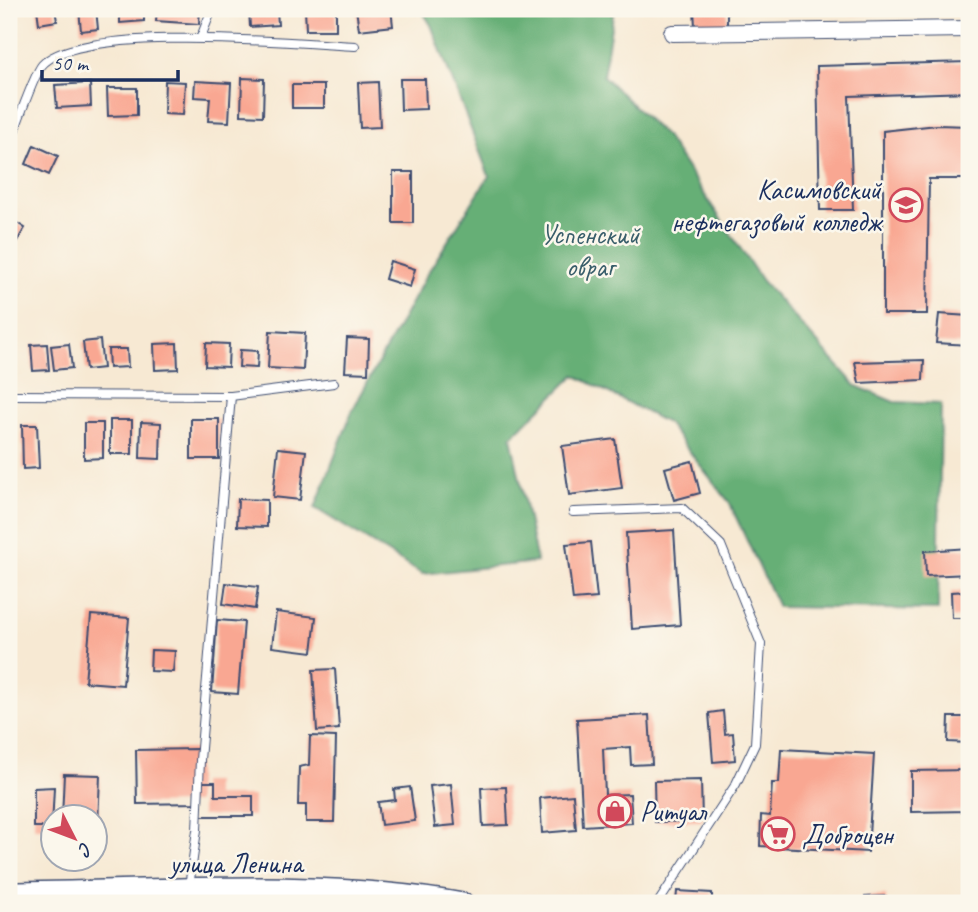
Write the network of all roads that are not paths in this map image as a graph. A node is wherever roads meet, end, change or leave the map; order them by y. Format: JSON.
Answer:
{"nodes":[{"id":1,"x":212,"y":9,"type":"edge"},
{"id":2,"x":969,"y":29,"type":"edge"},
{"id":3,"x":672,"y":33,"type":"dead end"},
{"id":4,"x":201,"y":37,"type":"junction"},
{"id":5,"x":355,"y":46,"type":"dead end"},
{"id":6,"x":9,"y":145,"type":"edge"},
{"id":7,"x":334,"y":383,"type":"dead end"},
{"id":8,"x":9,"y":395,"type":"edge"},
{"id":9,"x":231,"y":396,"type":"junction"},
{"id":10,"x":573,"y":512,"type":"dead end"},
{"id":11,"x":188,"y":890,"type":"junction"},
{"id":12,"x":9,"y":892,"type":"edge"},
{"id":13,"x":233,"y":895,"type":"edge"},
{"id":14,"x":145,"y":897,"type":"edge"},
{"id":15,"x":408,"y":898,"type":"edge"},
{"id":16,"x":463,"y":903,"type":"edge"},
{"id":17,"x":658,"y":903,"type":"edge"}],
"edges":[{"from":1,"to":4,"type":"lane"},
{"from":2,"to":3,"type":"street"},
{"from":4,"to":5,"type":"lane"},
{"from":4,"to":6,"type":"lane"},
{"from":7,"to":9,"type":"lane"},
{"from":8,"to":9,"type":"lane"},
{"from":9,"to":11,"type":"lane"},
{"from":10,"to":17,"type":"lane"},
{"from":11,"to":13,"type":"street","name":"улица Ленина"},
{"from":11,"to":14,"type":"street","name":"улица Ленина"},
{"from":12,"to":14,"type":"street","name":"улица Ленина"},
{"from":13,"to":15,"type":"street","name":"улица Ленина"},
{"from":15,"to":16,"type":"street","name":"улица Ленина"}]}
